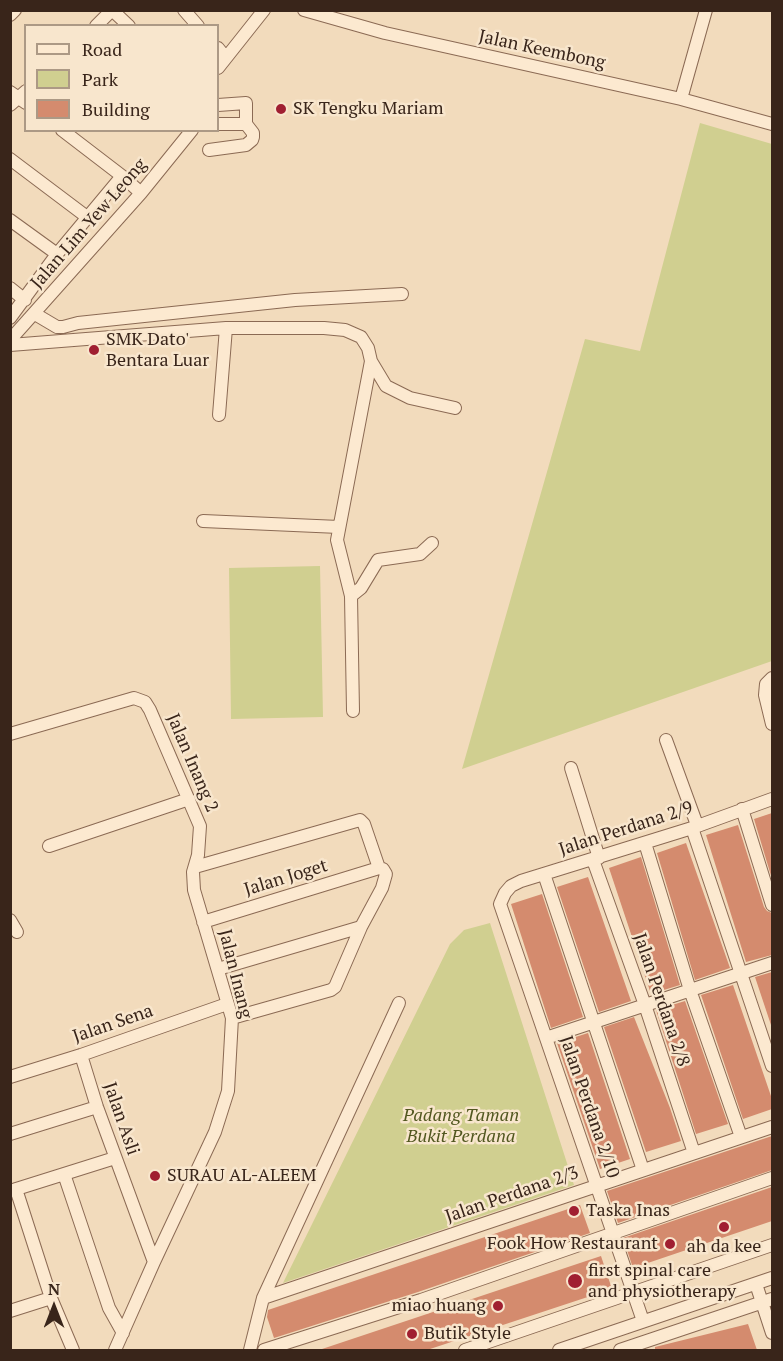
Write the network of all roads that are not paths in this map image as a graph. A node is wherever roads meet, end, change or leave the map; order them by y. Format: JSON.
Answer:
{"nodes":[{"id":1,"x":15,"y":10,"type":"edge"},
{"id":2,"x":112,"y":10,"type":"edge"},
{"id":3,"x":184,"y":10,"type":"edge"},
{"id":4,"x":264,"y":10,"type":"edge"},
{"id":5,"x":304,"y":10,"type":"edge"},
{"id":6,"x":706,"y":10,"type":"edge"},
{"id":7,"x":10,"y":15,"type":"edge"},
{"id":8,"x":98,"y":24,"type":"edge"},
{"id":9,"x":127,"y":24,"type":"edge"},
{"id":10,"x":196,"y":24,"type":"edge"},
{"id":11,"x":219,"y":49,"type":"edge"},
{"id":12,"x":226,"y":58,"type":"junction"},
{"id":13,"x":219,"y":67,"type":"edge"},
{"id":14,"x":681,"y":99,"type":"junction"},
{"id":15,"x":219,"y":105,"type":"edge"},
{"id":16,"x":219,"y":124,"type":"edge"},
{"id":17,"x":246,"y":124,"type":"junction"},
{"id":18,"x":772,"y":124,"type":"edge"},
{"id":19,"x":65,"y":132,"type":"edge"},
{"id":20,"x":193,"y":132,"type":"edge"},
{"id":21,"x":209,"y":150,"type":"dead end"},
{"id":22,"x":10,"y":159,"type":"edge"},
{"id":23,"x":122,"y":176,"type":"junction"},
{"id":24,"x":141,"y":194,"type":"junction"},
{"id":25,"x":87,"y":217,"type":"junction"},
{"id":26,"x":10,"y":220,"type":"edge"},
{"id":27,"x":57,"y":254,"type":"junction"},
{"id":28,"x":10,"y":288,"type":"edge"},
{"id":29,"x":402,"y":294,"type":"dead end"},
{"id":30,"x":25,"y":300,"type":"junction"},
{"id":31,"x":35,"y":314,"type":"junction"},
{"id":32,"x":10,"y":318,"type":"edge"},
{"id":33,"x":226,"y":328,"type":"junction"},
{"id":34,"x":10,"y":340,"type":"edge"},
{"id":35,"x":10,"y":345,"type":"edge"},
{"id":36,"x":371,"y":362,"type":"junction"},
{"id":37,"x":454,"y":408,"type":"dead end"},
{"id":38,"x":219,"y":416,"type":"dead end"},
{"id":39,"x":203,"y":521,"type":"dead end"},
{"id":40,"x":339,"y":527,"type":"junction"},
{"id":41,"x":432,"y":543,"type":"dead end"},
{"id":42,"x":351,"y":596,"type":"junction"},
{"id":43,"x":772,"y":678,"type":"edge"},
{"id":44,"x":353,"y":711,"type":"dead end"},
{"id":45,"x":772,"y":724,"type":"edge"},
{"id":46,"x":10,"y":734,"type":"edge"},
{"id":47,"x":666,"y":740,"type":"dead end"},
{"id":48,"x":571,"y":768,"type":"dead end"},
{"id":49,"x":189,"y":799,"type":"junction"},
{"id":50,"x":772,"y":799,"type":"edge"},
{"id":51,"x":742,"y":809,"type":"junction"},
{"id":52,"x":694,"y":827,"type":"junction"},
{"id":53,"x":645,"y":843,"type":"junction"},
{"id":54,"x":49,"y":846,"type":"dead end"},
{"id":55,"x":596,"y":859,"type":"junction"},
{"id":56,"x":379,"y":868,"type":"junction"},
{"id":57,"x":194,"y":869,"type":"junction"},
{"id":58,"x":544,"y":874,"type":"junction"},
{"id":59,"x":500,"y":904,"type":"joint"},
{"id":60,"x":772,"y":905,"type":"edge"},
{"id":61,"x":10,"y":920,"type":"edge"},
{"id":62,"x":203,"y":922,"type":"junction"},
{"id":63,"x":361,"y":927,"type":"junction"},
{"id":64,"x":17,"y":932,"type":"dead end"},
{"id":65,"x":772,"y":963,"type":"edge"},
{"id":66,"x":218,"y":969,"type":"junction"},
{"id":67,"x":740,"y":973,"type":"junction"},
{"id":68,"x":690,"y":990,"type":"junction"},
{"id":69,"x":399,"y":1003,"type":"dead end"},
{"id":70,"x":227,"y":1004,"type":"junction"},
{"id":71,"x":645,"y":1005,"type":"junction"},
{"id":72,"x":232,"y":1018,"type":"junction"},
{"id":73,"x":594,"y":1022,"type":"junction"},
{"id":74,"x":546,"y":1038,"type":"junction"},
{"id":75,"x":81,"y":1055,"type":"junction"},
{"id":76,"x":772,"y":1066,"type":"edge"},
{"id":77,"x":10,"y":1077,"type":"edge"},
{"id":78,"x":97,"y":1107,"type":"junction"},
{"id":79,"x":772,"y":1127,"type":"edge"},
{"id":80,"x":10,"y":1134,"type":"edge"},
{"id":81,"x":741,"y":1137,"type":"junction"},
{"id":82,"x":694,"y":1153,"type":"junction"},
{"id":83,"x":115,"y":1158,"type":"junction"},
{"id":84,"x":643,"y":1170,"type":"junction"},
{"id":85,"x":64,"y":1173,"type":"junction"},
{"id":86,"x":772,"y":1178,"type":"edge"},
{"id":87,"x":597,"y":1186,"type":"junction"},
{"id":88,"x":14,"y":1190,"type":"edge"},
{"id":89,"x":613,"y":1233,"type":"junction"},
{"id":90,"x":772,"y":1245,"type":"edge"},
{"id":91,"x":154,"y":1262,"type":"junction"},
{"id":92,"x":772,"y":1278,"type":"edge"},
{"id":93,"x":756,"y":1284,"type":"junction"},
{"id":94,"x":633,"y":1294,"type":"junction"},
{"id":95,"x":51,"y":1298,"type":"junction"},
{"id":96,"x":263,"y":1298,"type":"junction"},
{"id":97,"x":767,"y":1301,"type":"edge"},
{"id":98,"x":10,"y":1311,"type":"edge"},
{"id":99,"x":643,"y":1321,"type":"junction"},
{"id":100,"x":123,"y":1333,"type":"junction"},
{"id":101,"x":772,"y":1333,"type":"edge"},
{"id":102,"x":73,"y":1350,"type":"edge"},
{"id":103,"x":115,"y":1350,"type":"edge"},
{"id":104,"x":250,"y":1350,"type":"edge"},
{"id":105,"x":264,"y":1350,"type":"edge"},
{"id":106,"x":465,"y":1350,"type":"edge"},
{"id":107,"x":559,"y":1350,"type":"edge"},
{"id":108,"x":620,"y":1350,"type":"edge"}],
"edges":[{"from":1,"to":7,"type":"street"},
{"from":2,"to":8,"type":"street"},
{"from":2,"to":9,"type":"street"},
{"from":3,"to":10,"type":"street"},
{"from":4,"to":12,"type":"street"},
{"from":5,"to":14,"type":"street","name":"Jalan Keembong"},
{"from":6,"to":14,"type":"street"},
{"from":11,"to":12,"type":"street"},
{"from":12,"to":13,"type":"street"},
{"from":14,"to":18,"type":"street","name":"Jalan Keembong"},
{"from":15,"to":17,"type":"street"},
{"from":16,"to":17,"type":"street"},
{"from":17,"to":21,"type":"street"},
{"from":19,"to":23,"type":"street"},
{"from":20,"to":24,"type":"street","name":"Jalan Lim Yew Leong"},
{"from":22,"to":25,"type":"street"},
{"from":23,"to":24,"type":"street"},
{"from":23,"to":25,"type":"street"},
{"from":24,"to":31,"type":"street","name":"Jalan Lim Yew Leong"},
{"from":25,"to":27,"type":"street"},
{"from":26,"to":27,"type":"street"},
{"from":27,"to":30,"type":"street"},
{"from":28,"to":30,"type":"street"},
{"from":29,"to":31,"type":"street"},
{"from":30,"to":32,"type":"street"},
{"from":31,"to":34,"type":"street","name":"Jalan Lim Yew Leong"},
{"from":33,"to":35,"type":"street"},
{"from":33,"to":36,"type":"street"},
{"from":33,"to":38,"type":"street"},
{"from":36,"to":37,"type":"street"},
{"from":36,"to":40,"type":"street"},
{"from":39,"to":40,"type":"street"},
{"from":40,"to":42,"type":"street"},
{"from":41,"to":42,"type":"street"},
{"from":42,"to":44,"type":"street"},
{"from":43,"to":45,"type":"street"},
{"from":46,"to":49,"type":"street","name":"Jalan Inang 2"},
{"from":47,"to":52,"type":"street"},
{"from":48,"to":55,"type":"street","name":"Jalan Perdana 2/8"},
{"from":49,"to":54,"type":"street"},
{"from":49,"to":57,"type":"street","name":"Jalan Inang 2"},
{"from":50,"to":51,"type":"street","name":"Jalan Perdana 2/9"},
{"from":51,"to":52,"type":"street","name":"Jalan Perdana 2/9"},
{"from":51,"to":60,"type":"street"},
{"from":52,"to":53,"type":"street","name":"Jalan Perdana 2/9"},
{"from":52,"to":67,"type":"street"},
{"from":53,"to":55,"type":"street","name":"Jalan Perdana 2/9"},
{"from":53,"to":68,"type":"street"},
{"from":55,"to":58,"type":"street","name":"Jalan Perdana 2/9"},
{"from":55,"to":71,"type":"street","name":"Jalan Perdana 2/8"},
{"from":56,"to":57,"type":"street"},
{"from":56,"to":62,"type":"street","name":"Jalan Joget"},
{"from":56,"to":63,"type":"street"},
{"from":57,"to":62,"type":"street","name":"Jalan Inang"},
{"from":58,"to":59,"type":"street","name":"Jalan Perdana 2/9"},
{"from":58,"to":73,"type":"street"},
{"from":59,"to":74,"type":"street","name":"Jalan Perdana 2/10"},
{"from":61,"to":64,"type":"street"},
{"from":62,"to":66,"type":"street","name":"Jalan Inang"},
{"from":63,"to":66,"type":"street"},
{"from":63,"to":72,"type":"street"},
{"from":65,"to":67,"type":"street"},
{"from":66,"to":70,"type":"street","name":"Jalan Inang"},
{"from":67,"to":68,"type":"street"},
{"from":67,"to":76,"type":"street"},
{"from":68,"to":71,"type":"street"},
{"from":68,"to":81,"type":"street"},
{"from":69,"to":96,"type":"street"},
{"from":70,"to":72,"type":"street","name":"Jalan Inang"},
{"from":70,"to":75,"type":"street","name":"Jalan Sena"},
{"from":71,"to":73,"type":"street"},
{"from":71,"to":82,"type":"street","name":"Jalan Perdana 2/8"},
{"from":72,"to":91,"type":"street","name":"Jalan Inang"},
{"from":73,"to":74,"type":"street"},
{"from":73,"to":84,"type":"street"},
{"from":74,"to":87,"type":"street","name":"Jalan Perdana 2/10"},
{"from":75,"to":77,"type":"street","name":"Jalan Sena"},
{"from":75,"to":78,"type":"street","name":"Jalan Asli"},
{"from":78,"to":80,"type":"street"},
{"from":78,"to":83,"type":"street","name":"Jalan Asli"},
{"from":79,"to":81,"type":"street","name":"Jalan Perdana 2/3"},
{"from":81,"to":82,"type":"street","name":"Jalan Perdana 2/3"},
{"from":82,"to":84,"type":"street","name":"Jalan Perdana 2/3"},
{"from":83,"to":85,"type":"street"},
{"from":83,"to":91,"type":"street","name":"Jalan Asli"},
{"from":84,"to":87,"type":"street","name":"Jalan Perdana 2/3"},
{"from":85,"to":88,"type":"street"},
{"from":85,"to":100,"type":"street"},
{"from":86,"to":89,"type":"street"},
{"from":87,"to":89,"type":"street","name":"Jalan Perdana 2/10"},
{"from":87,"to":96,"type":"street","name":"Jalan Perdana 2/3"},
{"from":88,"to":95,"type":"street"},
{"from":89,"to":94,"type":"street","name":"Jalan Perdana 2/10"},
{"from":89,"to":105,"type":"street"},
{"from":90,"to":94,"type":"street"},
{"from":91,"to":100,"type":"street","name":"Jalan Inang"},
{"from":92,"to":93,"type":"street"},
{"from":93,"to":97,"type":"street"},
{"from":93,"to":99,"type":"street"},
{"from":94,"to":99,"type":"street","name":"Jalan Perdana 2/10"},
{"from":94,"to":106,"type":"street"},
{"from":95,"to":98,"type":"street"},
{"from":95,"to":102,"type":"street"},
{"from":96,"to":104,"type":"street"},
{"from":97,"to":101,"type":"street"},
{"from":97,"to":108,"type":"street"},
{"from":99,"to":107,"type":"street"},
{"from":100,"to":103,"type":"street","name":"Jalan Inang"}]}
